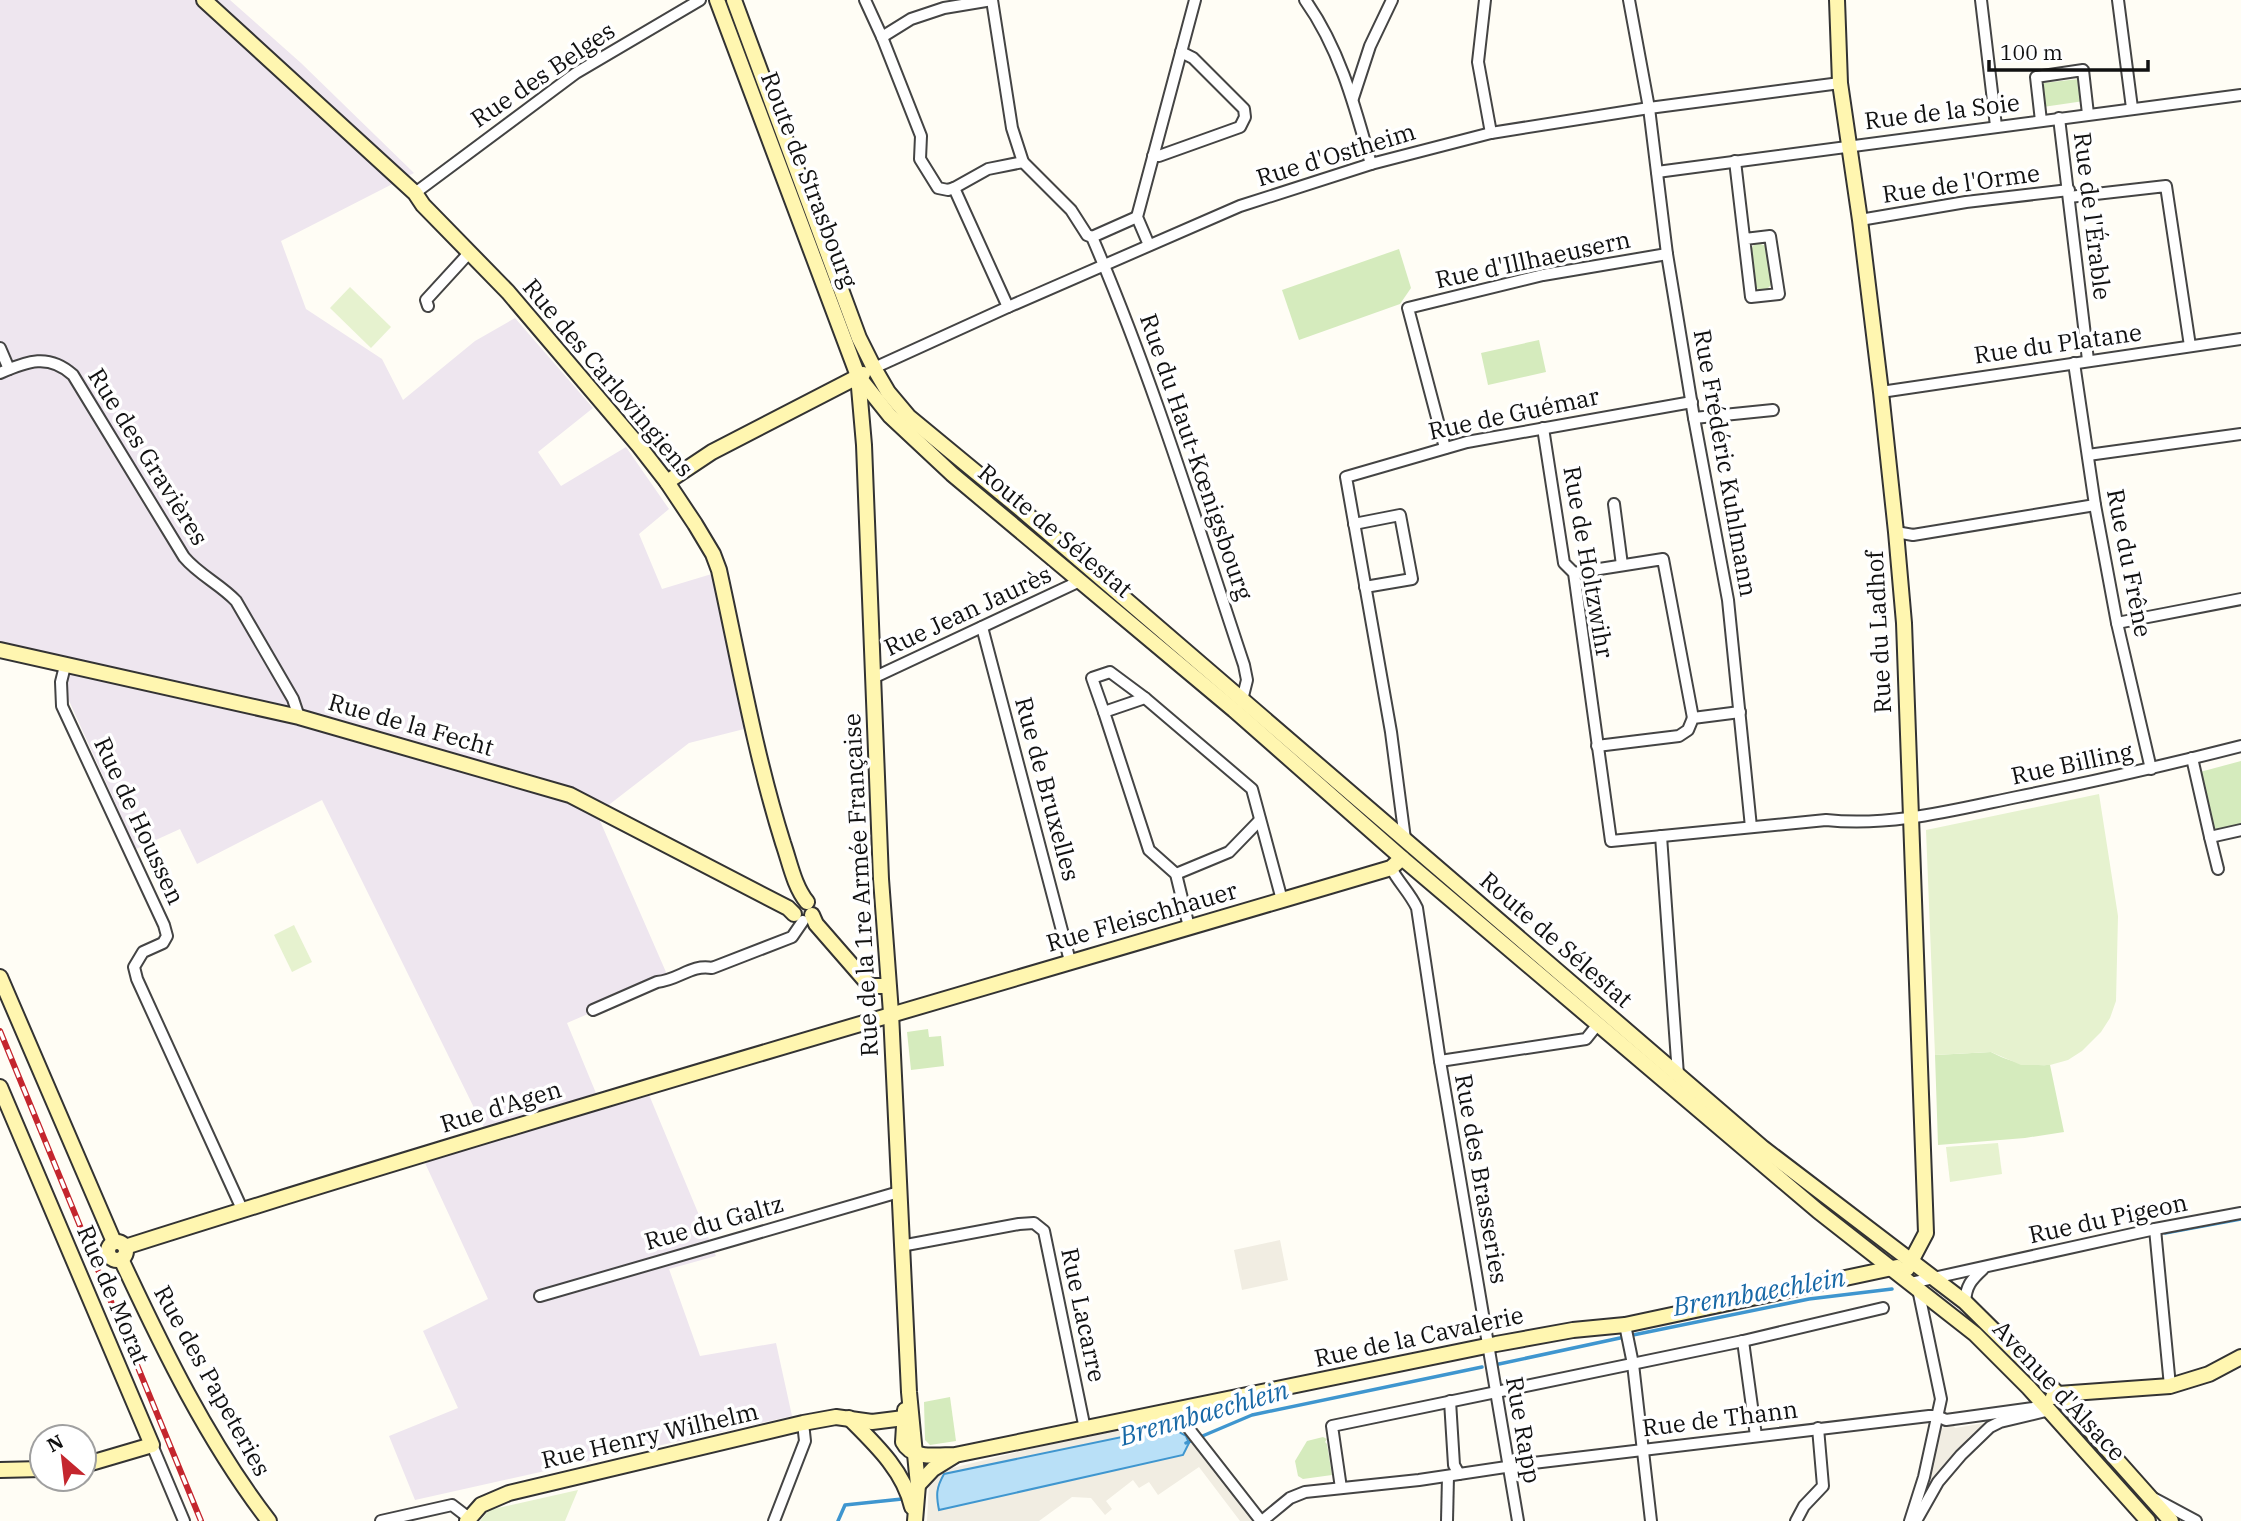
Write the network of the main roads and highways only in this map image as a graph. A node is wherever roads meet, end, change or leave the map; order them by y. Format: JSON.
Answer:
{"nodes":[{"id":1,"x":204,"y":0,"type":"edge"},
{"id":2,"x":717,"y":0,"type":"edge"},
{"id":3,"x":734,"y":0,"type":"edge"},
{"id":4,"x":1837,"y":0,"type":"edge"},
{"id":5,"x":874,"y":368,"type":"junction"},
{"id":6,"x":858,"y":376,"type":"junction"},
{"id":7,"x":890,"y":416,"type":"junction"},
{"id":8,"x":863,"y":424,"type":"junction"},
{"id":9,"x":667,"y":482,"type":"junction"},
{"id":10,"x":0,"y":650,"type":"edge"},
{"id":11,"x":1238,"y":705,"type":"junction"},
{"id":12,"x":1405,"y":839,"type":"junction"},
{"id":13,"x":1396,"y":863,"type":"junction"},
{"id":14,"x":802,"y":911,"type":"junction"},
{"id":15,"x":0,"y":977,"type":"edge"},
{"id":16,"x":888,"y":986,"type":"junction"},
{"id":17,"x":891,"y":1013,"type":"junction"},
{"id":18,"x":1674,"y":1081,"type":"junction"},
{"id":19,"x":0,"y":1087,"type":"edge"},
{"id":20,"x":120,"y":1249,"type":"junction"},
{"id":21,"x":1911,"y":1261,"type":"junction"},
{"id":22,"x":1906,"y":1279,"type":"junction"},
{"id":23,"x":1948,"y":1290,"type":"junction"},
{"id":24,"x":1927,"y":1302,"type":"junction"},
{"id":25,"x":2241,"y":1357,"type":"edge"},
{"id":26,"x":909,"y":1392,"type":"junction"},
{"id":27,"x":2063,"y":1396,"type":"junction"},
{"id":28,"x":2046,"y":1407,"type":"junction"},
{"id":29,"x":849,"y":1418,"type":"junction"},
{"id":30,"x":904,"y":1418,"type":"junction"},
{"id":31,"x":916,"y":1454,"type":"junction"},
{"id":32,"x":955,"y":1455,"type":"junction"},
{"id":33,"x":98,"y":1461,"type":"edge"},
{"id":34,"x":28,"y":1469,"type":"edge"},
{"id":35,"x":0,"y":1470,"type":"edge"},
{"id":36,"x":918,"y":1485,"type":"junction"},
{"id":37,"x":468,"y":1519,"type":"edge"},
{"id":38,"x":269,"y":1521,"type":"edge"},
{"id":39,"x":915,"y":1521,"type":"edge"},
{"id":40,"x":2148,"y":1521,"type":"edge"},
{"id":41,"x":2171,"y":1521,"type":"edge"}],
"edges":[{"from":1,"to":9,"type":"main road","name":"Rue des Carlovingiens"},
{"from":2,"to":6,"type":"main road","name":"Route de Strasbourg"},
{"from":3,"to":5,"type":"main road","name":"Route de Strasbourg"},
{"from":4,"to":21,"type":"main road","name":"Rue du Ladhof"},
{"from":5,"to":6,"type":"main road"},
{"from":5,"to":11,"type":"main road","name":"Route de Sélestat"},
{"from":6,"to":7,"type":"main road","name":"Route de Sélestat"},
{"from":6,"to":8,"type":"main road","name":"Rue de la 1re Armée Française"},
{"from":6,"to":9,"type":"main road"},
{"from":7,"to":8,"type":"main road"},
{"from":7,"to":11,"type":"main road","name":"Route de Sélestat"},
{"from":8,"to":16,"type":"main road","name":"Rue de la 1re Armée Française"},
{"from":9,"to":14,"type":"main road","name":"Rue des Carlovingiens"},
{"from":10,"to":14,"type":"main road","name":"Rue de la Fecht"},
{"from":11,"to":12,"type":"main road","name":"Route de Sélestat"},
{"from":11,"to":13,"type":"main road","name":"Route de Sélestat"},
{"from":12,"to":13,"type":"main road"},
{"from":12,"to":18,"type":"main road","name":"Route de Sélestat"},
{"from":13,"to":17,"type":"main road","name":"Rue Fleischhauer"},
{"from":13,"to":18,"type":"main road","name":"Route de Sélestat"},
{"from":14,"to":16,"type":"main road","name":"Rue de la Fecht"},
{"from":15,"to":20,"type":"main road","name":"Rue des Papeteries"},
{"from":16,"to":17,"type":"main road","name":"Rue de la 1re Armée Française"},
{"from":17,"to":20,"type":"main road","name":"Rue d'Agen"},
{"from":17,"to":26,"type":"main road","name":"Rue de la 1re Armée Française"},
{"from":18,"to":21,"type":"main road","name":"Route de Sélestat"},
{"from":18,"to":22,"type":"main road","name":"Route de Sélestat"},
{"from":19,"to":33,"type":"main road","name":"Rue de Morat"},
{"from":20,"to":38,"type":"main road","name":"Rue des Papeteries"},
{"from":21,"to":22,"type":"main road"},
{"from":21,"to":23,"type":"main road","name":"Avenue d'Alsace"},
{"from":22,"to":24,"type":"main road","name":"Avenue d'Alsace"},
{"from":22,"to":32,"type":"main road","name":"Rue de la Cavalerie"},
{"from":23,"to":24,"type":"main road"},
{"from":23,"to":27,"type":"main road","name":"Avenue d'Alsace"},
{"from":24,"to":28,"type":"main road","name":"Avenue d'Alsace"},
{"from":25,"to":27,"type":"main road"},
{"from":26,"to":30,"type":"main road"},
{"from":26,"to":31,"type":"main road"},
{"from":27,"to":28,"type":"main road"},
{"from":27,"to":41,"type":"main road","name":"Avenue d'Alsace"},
{"from":28,"to":40,"type":"main road","name":"Avenue d'Alsace"},
{"from":29,"to":30,"type":"main road","name":"Rue Henry Wilhelm"},
{"from":29,"to":37,"type":"main road","name":"Rue Henry Wilhelm"},
{"from":29,"to":39,"type":"main road"},
{"from":30,"to":31,"type":"main road"},
{"from":31,"to":32,"type":"main road","name":"Rue de la Cavalerie"},
{"from":31,"to":36,"type":"main road"},
{"from":32,"to":36,"type":"main road","name":"Rue de la Cavalerie"},
{"from":34,"to":35,"type":"main road"},
{"from":36,"to":39,"type":"main road"}]}
